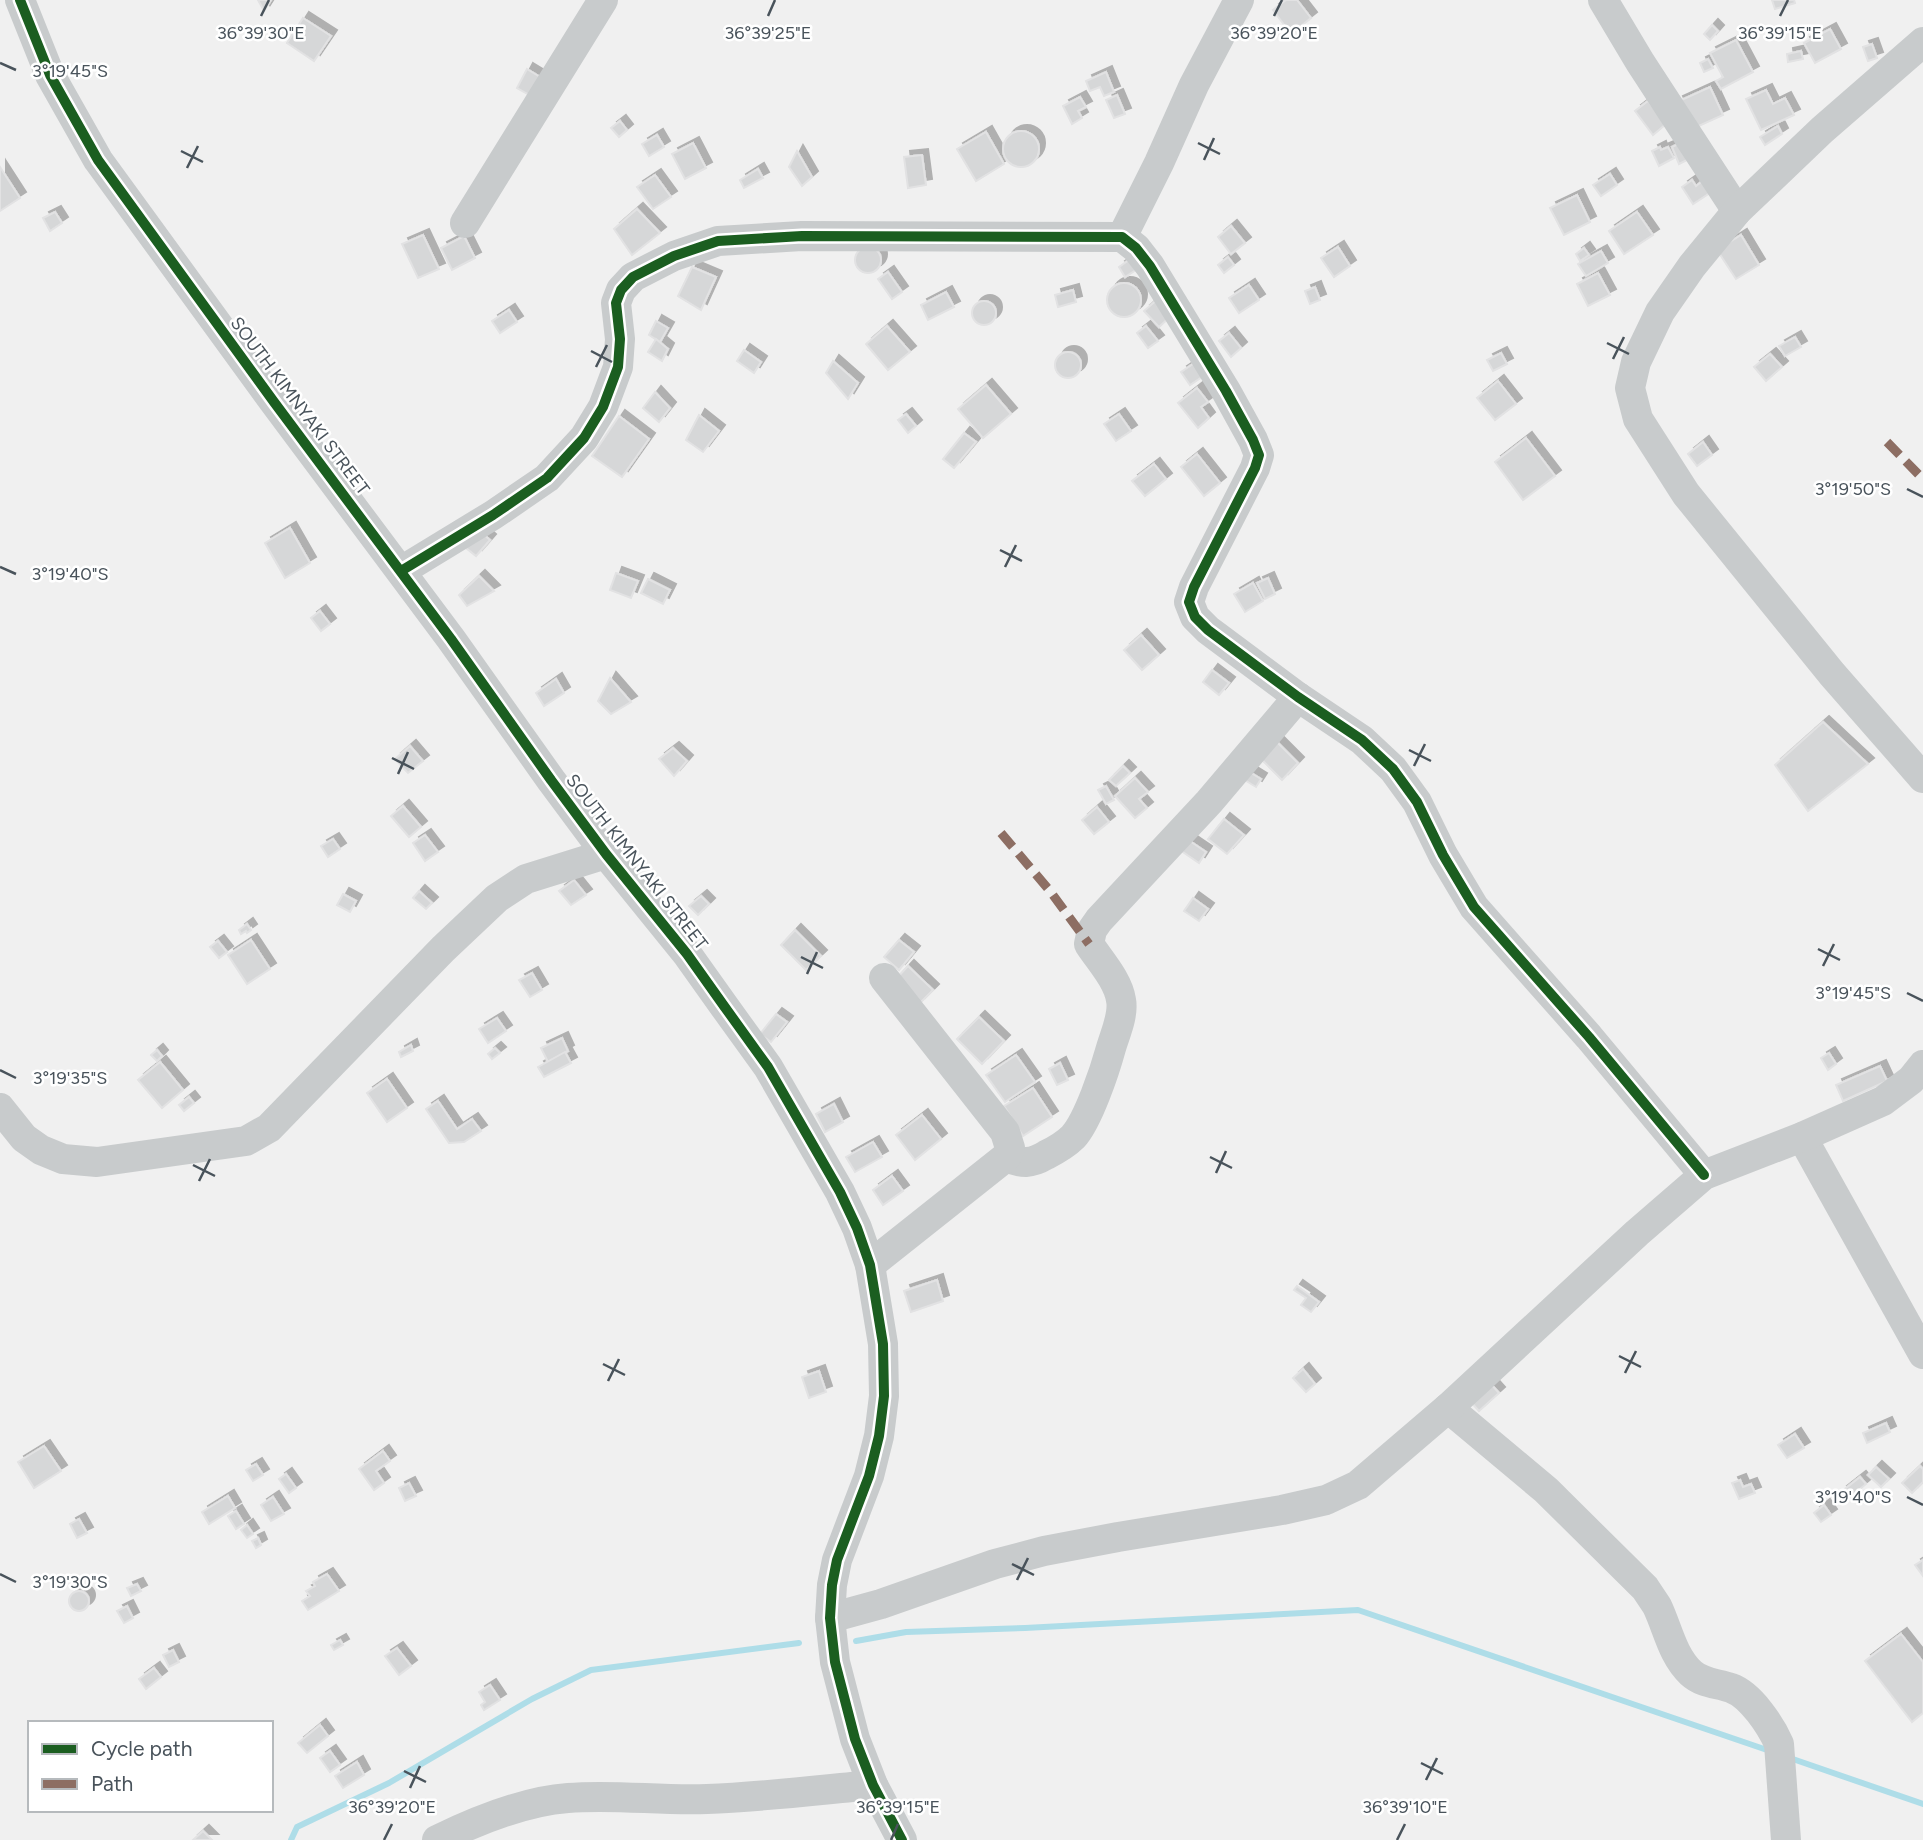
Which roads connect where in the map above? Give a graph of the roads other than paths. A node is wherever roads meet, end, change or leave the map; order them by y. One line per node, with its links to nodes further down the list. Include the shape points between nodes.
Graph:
1 (20, 0): 9 (street, SOUTH KIMNYAKI STREET, via 50,75 98,160)
2 (603, 0): 7 (street)
3 (1239, 0): 8 (street)
4 (1603, 0): 6 (street)
5 (1923, 43): 6 (street)
6 (1737, 211): 11 (street, via 1660,312 1636,362 1630,388 1638,419 1686,494)
7 (464, 223)
8 (1122, 237): 9 (street, via 802,236 718,241 674,256 633,277 621,290 616,303 618,367 603,407 584,438 547,478); 10 (street, via 1150,266 1189,328 1259,455 1189,602 1208,630)
9 (401, 571): 12 (street, SOUTH KIMNYAKI STREET)
10 (1297, 697): 17 (street, via 1092,930 1089,944 1122,1003 1105,1068 1083,1120 1065,1145 1025,1164); 18 (street, via 1362,740 1393,769 1417,802 1474,906)
11 (1923, 778)
12 (606, 854): 15 (street, via 526,879 497,898 269,1128 246,1140 97,1163 63,1159 24,1138); 19 (street, SOUTH KIMNYAKI STREET, via 687,954 768,1067 840,1192)
13 (884, 978): 17 (street, via 1005,1132 1010,1148)
14 (1923, 1065): 16 (street, via 1883,1101)
15 (0, 1108)
16 (1802, 1137): 18 (street); 20 (street)
17 (1006, 1157): 19 (street)
18 (1704, 1175): 21 (street)
19 (870, 1265): 22 (street, SOUTH KIMNYAKI STREET, via 883,1344 884,1396 869,1476 837,1560)
20 (1923, 1354)
21 (1448, 1408): 22 (street, via 1358,1485 1326,1500 1044,1551); 26 (street, via 1546,1490 1645,1588 1676,1653 1692,1674 1732,1688 1751,1702 1779,1744)
22 (830, 1618): 23 (street, SOUTH KIMNYAKI STREET, via 841,1690)
23 (873, 1785): 24 (street, via 704,1799 567,1798 491,1816); 25 (street, SOUTH KIMNYAKI STREET)
24 (437, 1840)
25 (902, 1840)
26 (1786, 1840)

